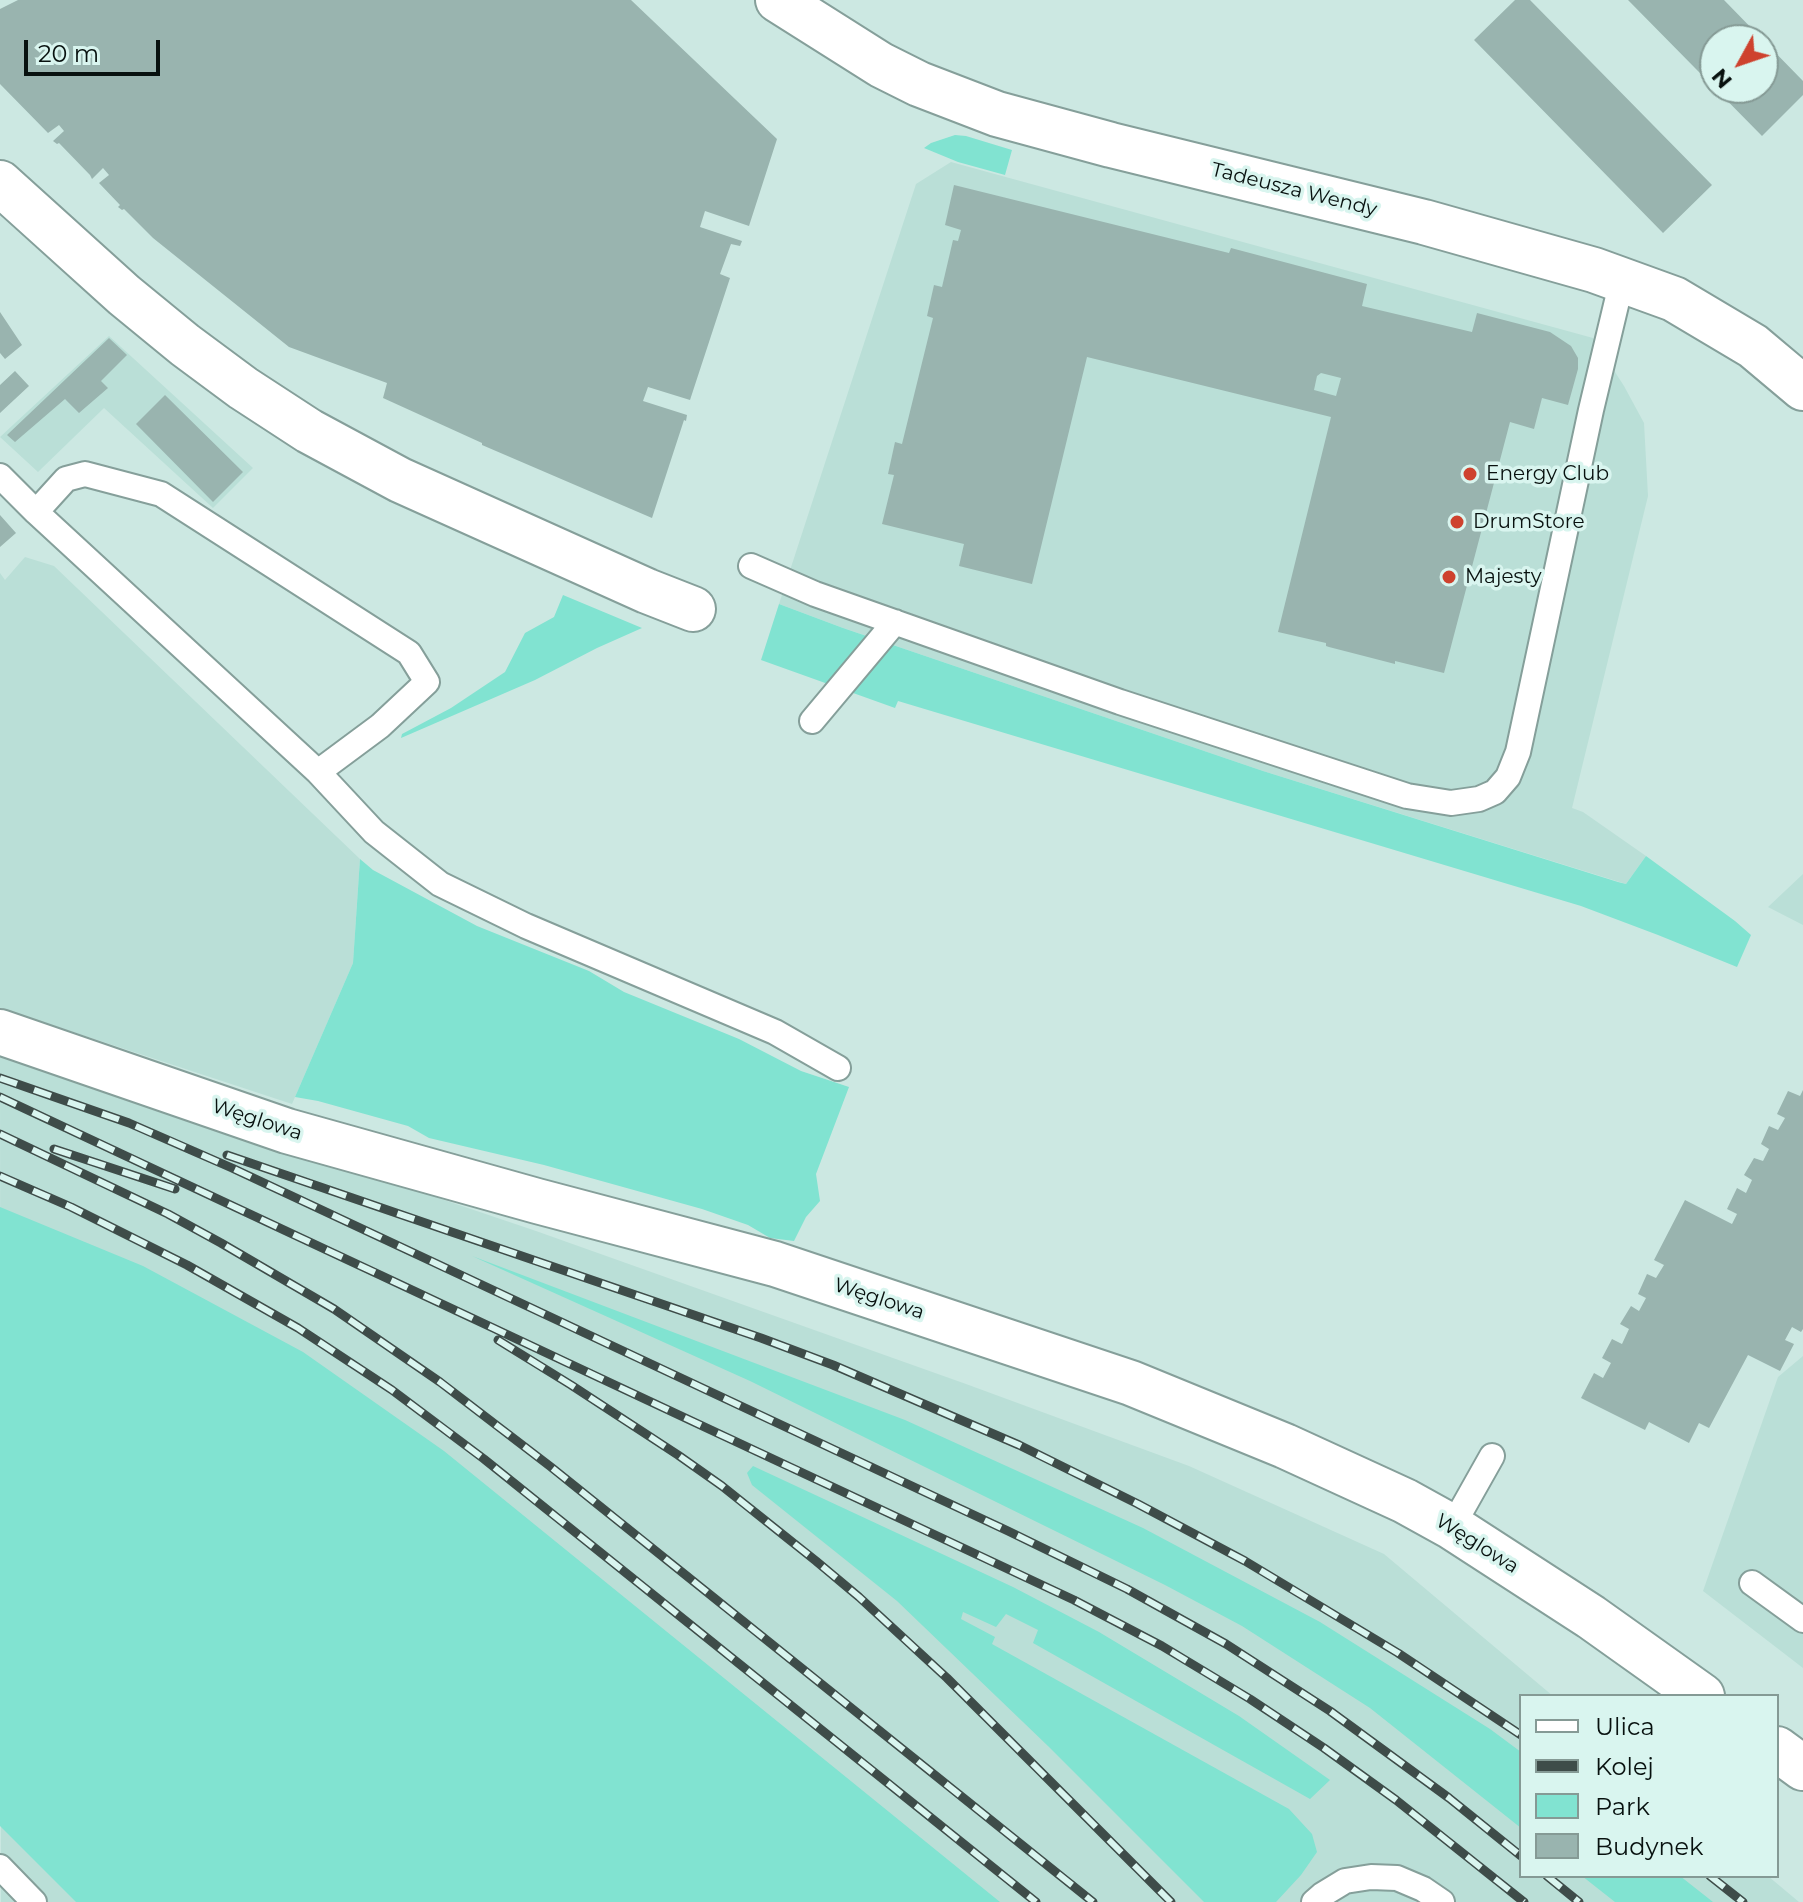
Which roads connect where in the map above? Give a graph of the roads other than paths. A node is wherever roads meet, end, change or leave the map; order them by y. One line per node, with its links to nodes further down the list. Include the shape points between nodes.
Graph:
1 (778, 0): 3 (street, Tadeusza Wendy, via 881,65 997,114 1424,222)
2 (0, 183): 8 (street, via 185,345 309,431 400,480)
3 (1622, 280): 4 (street, Tadeusza Wendy, via 1674,299 1753,346); 9 (lane, via 1518,752 1495,792 1451,803 1407,796)
4 (1803, 388)
5 (0, 476): 6 (lane)
6 (36, 512): 11 (lane); 11 (lane, via 66,479 85,474 161,494 409,653 427,682 380,726)
7 (751, 566): 9 (lane)
8 (693, 609)
9 (895, 622): 10 (lane)
10 (812, 721)
11 (318, 772): 13 (lane, via 374,832 440,884 775,1032)
12 (0, 1032): 15 (street, Węglowa, via 287,1131 775,1264 1131,1383 1285,1446)
13 (838, 1068)
14 (1492, 1456): 15 (lane)
15 (1452, 1527): 18 (street, Węglowa)
16 (1752, 1583): 17 (lane)
17 (1803, 1620)
18 (1699, 1694)
19 (1779, 1750): 20 (street)
20 (1803, 1768)
21 (0, 1867): 22 (lane)
22 (34, 1902)
23 (1314, 1902): 24 (lane, via 1345,1881 1371,1877 1397,1878)
24 (1442, 1902)

